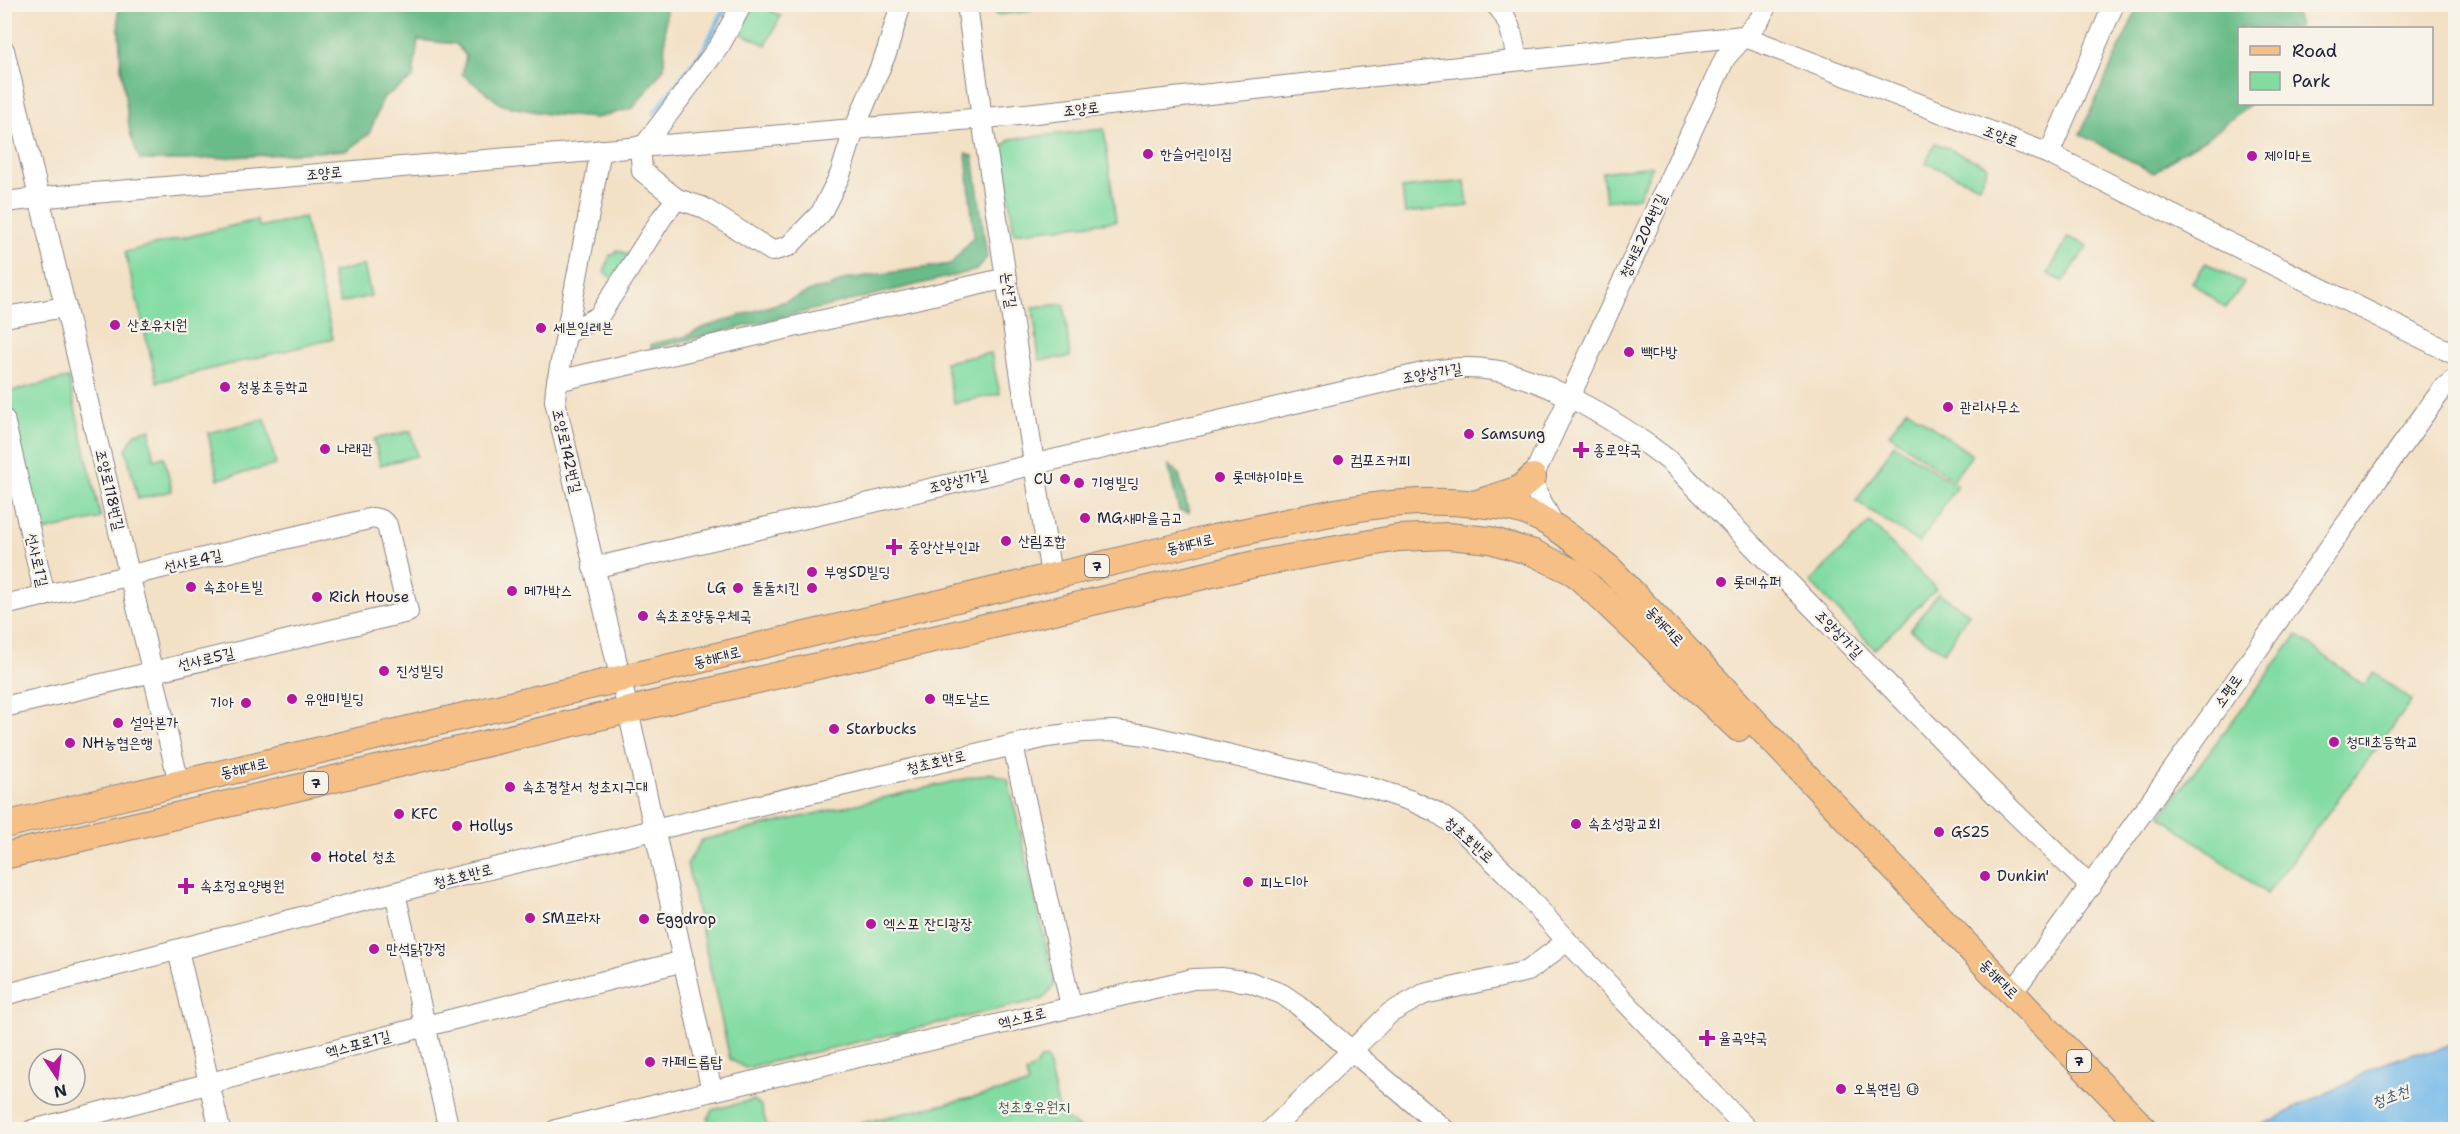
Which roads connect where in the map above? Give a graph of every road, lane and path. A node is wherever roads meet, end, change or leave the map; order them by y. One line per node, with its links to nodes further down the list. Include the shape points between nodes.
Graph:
1 (742, 4): 12 (street, via 720,45)
2 (901, 4): 11 (street, via 887,51)
3 (967, 4): 10 (street, 논산길)
4 (1495, 4): 9 (street, via 1506,16)
5 (1767, 4): 7 (street, 청대로204번길, via 1760,19)
6 (2114, 4): 14 (street)
7 (1743, 36): 9 (street, 조양로); 14 (street, 조양로); 25 (street, 청대로204번길, via 1725,58)
8 (4, 50): 15 (street, 조양로118번길)
9 (1517, 60): 10 (street, 조양로)
10 (982, 119): 11 (street, 조양로); 18 (street, 논산길)
11 (854, 130): 12 (street, 조양로); 16 (street, via 840,175 821,213 789,246 772,251 702,207)
12 (642, 146): 13 (street, 조양로); 16 (street, via 642,171)
13 (601, 150): 15 (street, 조양로); 21 (street, 조양로142번길)
14 (2049, 154): 22 (street, 조양로)
15 (40, 198): 17 (street, 조양로); 19 (street, 조양로118번길)
16 (677, 199): 21 (street, via 600,316)
17 (4, 202)
18 (1007, 278): 24 (street); 27 (street, 논산길)
19 (66, 307): 20 (street); 32 (street, 조양로118번길)
20 (4, 317)
21 (566, 334): 24 (street, 조양로142번길)
22 (2456, 355)
23 (2456, 378): 46 (street, 소평로, via 2442,389 2322,556)
24 (557, 381): 31 (street, 조양로142번길, via 555,401)
25 (1569, 398): 27 (street, 조양상가길, via 1510,373 1450,368); 28 (street, 청대로204번길); 46 (street, 조양상가길, via 1643,440 1684,474 1989,788)
26 (4, 419): 34 (street, 선사로1길)
27 (1034, 463): 31 (street, 조양상가길); 33 (street, 논산길)
28 (1533, 477): 29 (main road, via 1519,489); 30 (street)
29 (1473, 503): 30 (main road, 동해대로 / 7, via 1525,512); 33 (main road, 동해대로 / 7, via 1406,501 1363,507)
30 (1555, 527): 52 (main road, 동해대로 / 7, via 1609,568 1635,594)
31 (593, 568): 38 (street, 조양로142번길)
32 (129, 576): 34 (street, 선사로4길); 36 (street, 선사로4길, via 365,520 381,520 389,533); 37 (street, 조양로118번길)
33 (1051, 576): 38 (main road, 동해대로 / 7)
34 (45, 596): 35 (street, 선사로4길)
35 (4, 605)
36 (408, 612): 37 (street, 선사로5길)
37 (153, 672): 39 (street, 선사로5길); 42 (street, 조양로118번길)
38 (620, 680): 40 (street, 조양로142번길); 42 (main road, 동해대로 / 7)
39 (4, 707)
40 (628, 710): 44 (street, 조양로142번길); 45 (main road, 동해대로 / 7); 52 (main road, 동해대로 / 7, via 1255,564 1398,538 1448,536 1490,540 1534,553 1575,573 1724,713)
41 (1013, 745): 44 (street, 청초호반로); 48 (street, 청초호반로, via 1082,732 1146,735 1412,801 1458,827); 53 (street)
42 (178, 783): 43 (main road, 동해대로 / 7)
43 (4, 825)
44 (654, 829): 47 (street, 청초호반로); 50 (street, 조양로142번길)
45 (4, 856)
46 (2091, 887): 52 (street, 소평로)
47 (396, 893): 49 (street, 청초호반로); 54 (street)
48 (1567, 941): 55 (street, via 1528,971 1439,990 1407,1002); 64 (street, 청초호반로)
49 (178, 950): 51 (street, 청초호반로); 56 (street)
50 (684, 961): 54 (street, 엑스포로1길); 57 (street, 조양로142번길)
51 (4, 995)
52 (2006, 1000): 65 (main road, 동해대로 / 7); 66 (main road, 동해대로 / 7)
53 (1071, 1006): 55 (street, 엑스포로, via 1192,979 1236,980 1290,999); 57 (street, 엑스포로)
54 (426, 1026): 56 (street, 엑스포로1길); 61 (street)
55 (1351, 1050): 58 (street); 63 (street, 엑스포로)
56 (209, 1083): 59 (street, 엑스포로1길); 60 (street)
57 (712, 1090): 62 (street, 엑스포로)
58 (1276, 1128)
59 (33, 1130)
60 (220, 1130)
61 (449, 1130)
62 (556, 1130)
63 (1445, 1130)
64 (1748, 1130)
65 (2121, 1130)
66 (2145, 1130)

